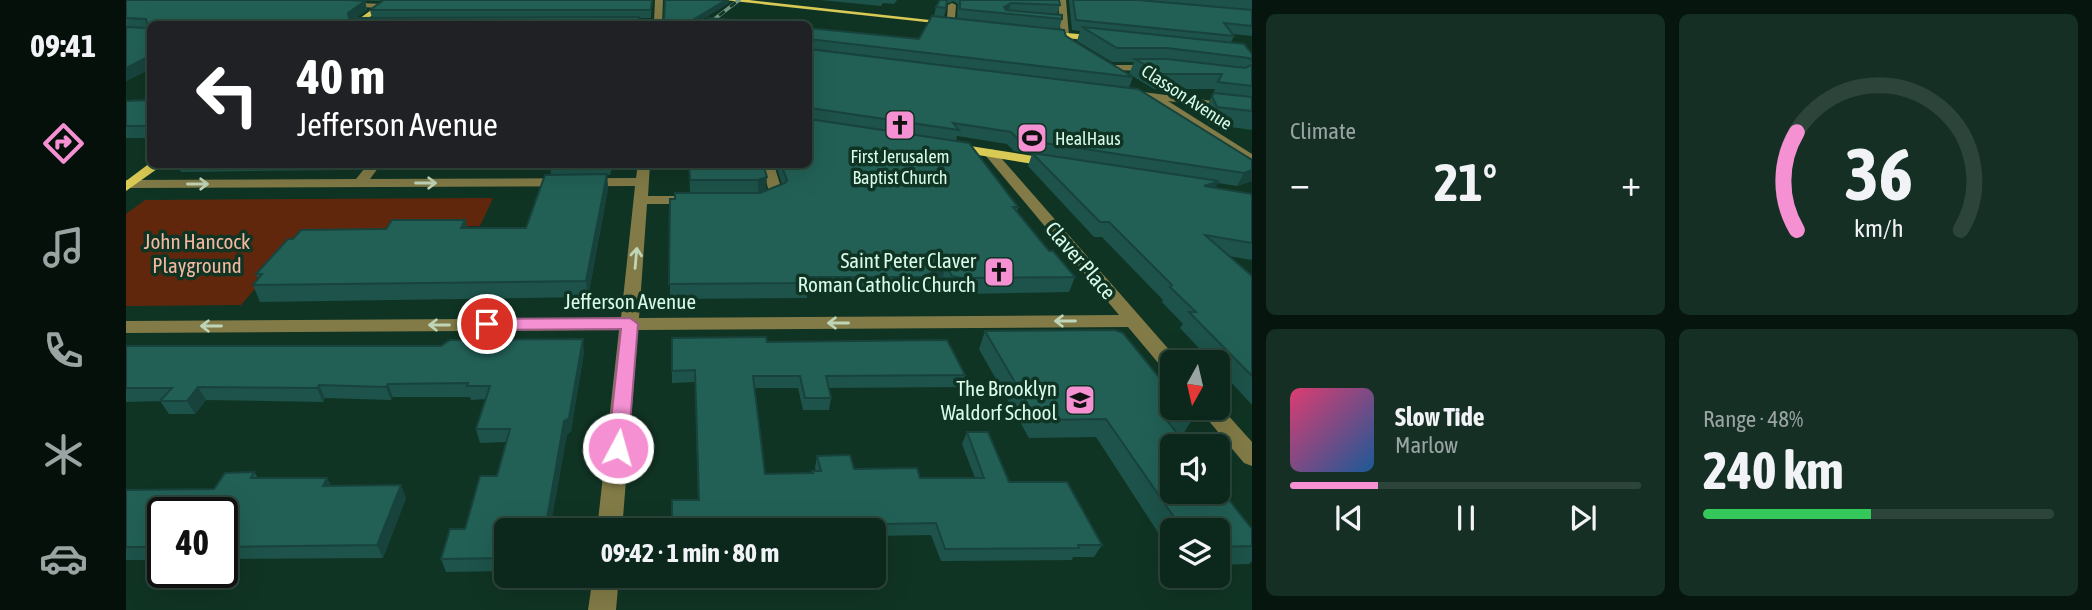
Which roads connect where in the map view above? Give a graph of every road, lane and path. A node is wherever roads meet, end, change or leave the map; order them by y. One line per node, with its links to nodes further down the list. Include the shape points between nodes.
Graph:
1 (659, 0): 11 (street)
2 (728, 0): 9 (main road)
3 (771, 0): 9 (main road)
4 (1062, 0): 12 (street)
5 (386, 3): 6 (street); 7 (street); 10 (main road)
6 (401, 3)
7 (331, 4)
8 (952, 5): 9 (street)
9 (958, 20)
10 (361, 21)
11 (658, 21)
12 (1050, 23): 12 (main road, via 1011,19 979,23); 13 (main road); 14 (street)
13 (1108, 36)
14 (1087, 54)
15 (1098, 61): 16 (street, Classon Avenue)
16 (1109, 68): 17 (street); 19 (street, Classon Avenue)
17 (1164, 68)
18 (1120, 92): 19 (street)
19 (1153, 96): 20 (street); 23 (street, Classon Avenue)
20 (1252, 109)
21 (938, 145): 22 (main road)
22 (990, 153): 24 (main road); 33 (street, Claver Place)
23 (1252, 159)
24 (1069, 166)
25 (152, 168): 30 (main road)
26 (372, 168): 29 (street)
27 (762, 168): 32 (street, via 770,171 776,194)
28 (642, 182): 29 (street, one-way to 28); 31 (street); 34 (street, one-way to 28)
29 (359, 183): 30 (street, one-way to 29)
30 (127, 185)
31 (710, 200)
32 (746, 200)
33 (1134, 321): 34 (street, Jefferson Avenue, one-way to 34); 36 (street, Claver Place)
34 (630, 324): 35 (street, Jefferson Avenue, one-way to 35); 39 (street)
35 (126, 327)
36 (1160, 352)
37 (1220, 420): 38 (street)
38 (1252, 457)
39 (611, 518)
40 (605, 588): 41 (street)
41 (602, 610)

